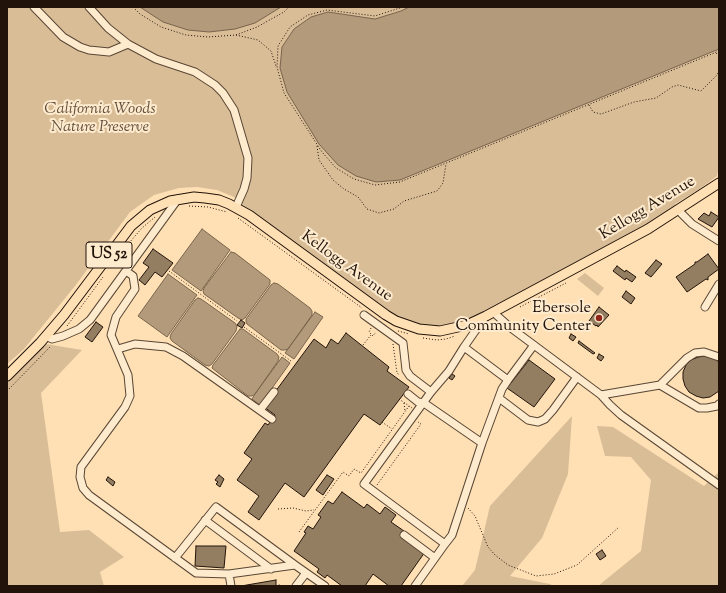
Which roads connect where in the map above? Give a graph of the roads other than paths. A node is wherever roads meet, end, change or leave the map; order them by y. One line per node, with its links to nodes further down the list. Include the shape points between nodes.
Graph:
1 (34, 7): 3 (street, via 63,37 80,47 109,52)
2 (89, 7): 3 (street, via 108,28)
3 (128, 44): 6 (street, via 156,59 205,77 230,101 246,151 248,168 244,189)
4 (719, 183): 7 (main road, Kellogg Avenue / US 52)
5 (178, 199): 6 (main road, Kellogg Avenue / US 52, via 205,198); 9 (street); 14 (main road, Kellogg Avenue / US 52, via 150,210 131,226)
6 (236, 207): 13 (main road, Kellogg Avenue / US 52, via 396,321 419,329 440,331 467,325)
7 (679, 210): 8 (street, via 692,224); 13 (main road, Kellogg Avenue / US 52)
8 (719, 241)
9 (126, 271): 14 (street, via 84,326 58,338); 17 (street, via 133,276 135,289 112,325 111,335)
10 (719, 284): 11 (street)
11 (704, 307)
12 (363, 312): 24 (street, via 403,343 406,370)
13 (490, 314): 15 (street); 16 (street)
14 (46, 336): 19 (main road, Kellogg Avenue / US 52)
15 (534, 345): 20 (street); 21 (street)
16 (464, 347): 21 (street); 24 (street)
17 (118, 349): 30 (street, via 135,344 166,347); 37 (street, via 130,381 129,402 83,464 81,482 89,495)
18 (719, 357): 22 (street, via 704,352 695,353)
19 (7, 376)
20 (577, 377): 26 (street); 27 (street, via 545,419 538,422 528,420)
21 (508, 380): 27 (street)
22 (660, 385): 26 (street); 29 (street, via 699,408)
23 (274, 392): 30 (street)
24 (432, 392): 28 (street)
25 (408, 394): 28 (street, via 418,402)
26 (601, 395): 33 (street, via 621,415)
27 (499, 398): 32 (street)
28 (424, 403): 32 (street); 36 (street, via 364,484)
29 (719, 404)
30 (260, 410): 31 (street)
31 (272, 419)
32 (482, 442): 36 (street, via 452,535)
33 (719, 485)
34 (205, 520): 37 (street); 39 (street, via 216,507); 40 (street)
35 (404, 535): 38 (street)
36 (445, 544): 38 (street)
37 (175, 558): 42 (street, via 196,573)
38 (435, 558): 46 (street)
39 (295, 565): 40 (street); 41 (street)
40 (271, 569): 42 (street)
41 (306, 573): 44 (street); 45 (street)
42 (228, 574): 43 (street)
43 (231, 586)
44 (296, 586)
45 (325, 586)
46 (415, 586)

